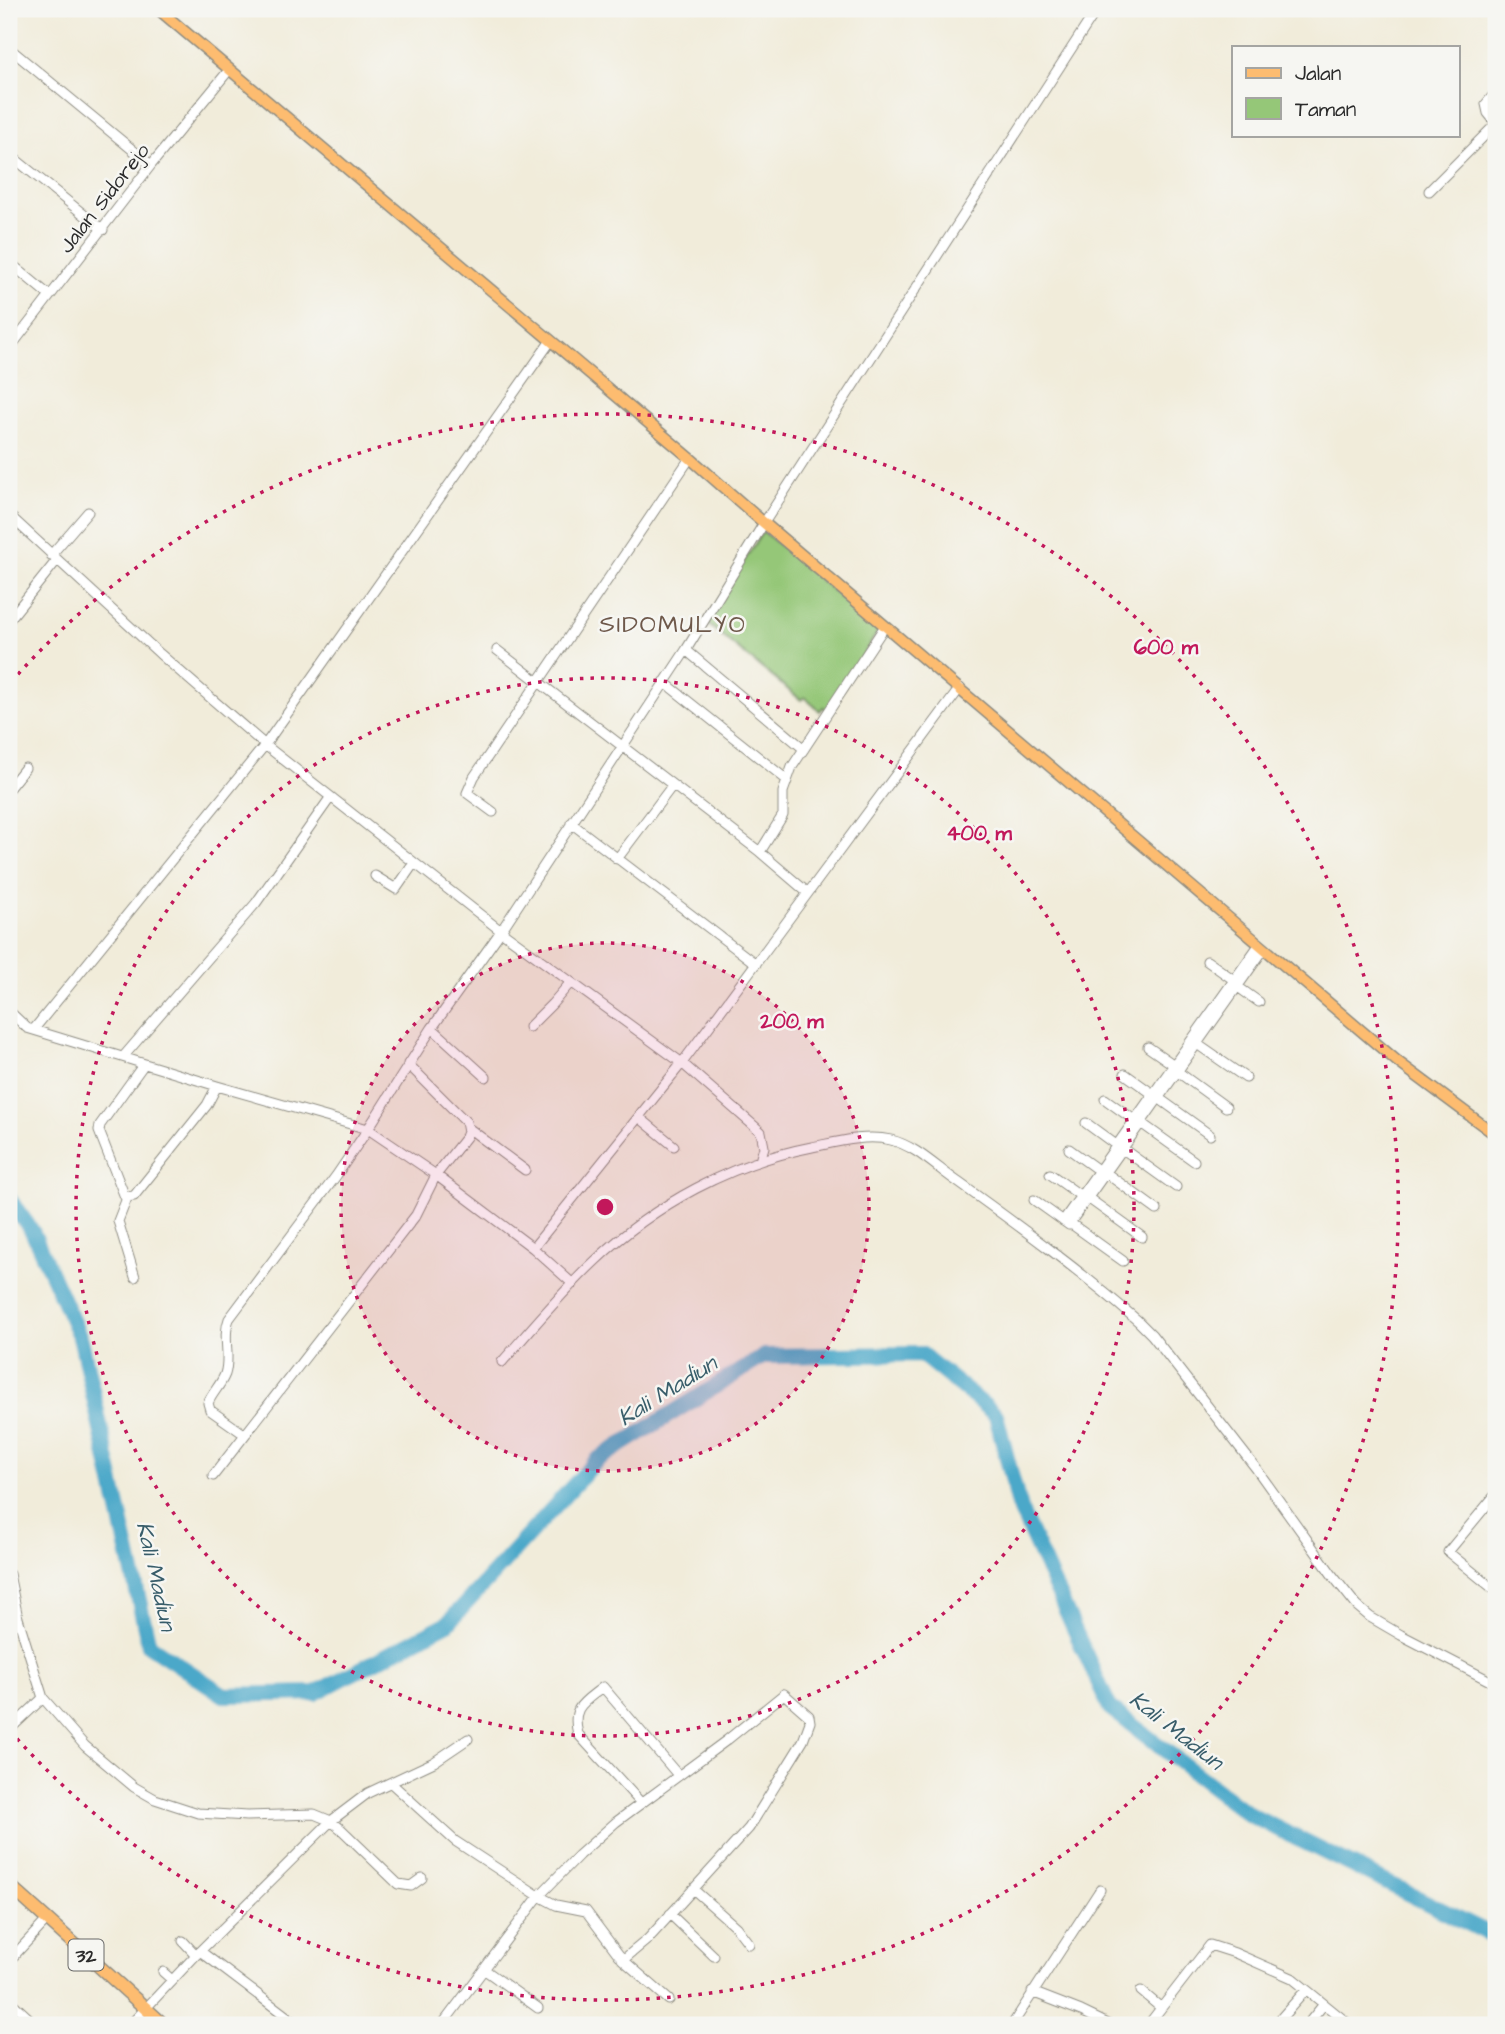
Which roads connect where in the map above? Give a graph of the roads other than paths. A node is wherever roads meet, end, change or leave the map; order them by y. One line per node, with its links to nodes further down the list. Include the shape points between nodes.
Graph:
1 (158, 9): 4 (main road)
2 (1097, 9): 18 (street)
3 (9, 48): 8 (street)
4 (229, 70): 8 (street, Jalan Sidorejo); 13 (main road)
5 (1496, 92): 6 (street, via 1486,104)
6 (1496, 123): 9 (street)
7 (9, 154): 10 (street)
8 (151, 165): 10 (street, Jalan Sidorejo)
9 (1429, 191)
10 (103, 230): 12 (street, Jalan Sidorejo)
11 (9, 262): 12 (street)
12 (50, 296): 14 (street, Jalan Sidorejo)
13 (550, 342): 15 (main road); 27 (street)
14 (9, 349)
15 (690, 458): 18 (main road); 24 (street)
16 (88, 512): 19 (street)
17 (9, 515): 19 (street)
18 (764, 523): 21 (main road); 23 (street)
19 (54, 558): 20 (street); 27 (street)
20 (9, 620)
21 (885, 626): 26 (main road); 29 (street)
22 (497, 650): 24 (street)
23 (686, 650): 25 (street); 29 (street)
24 (538, 681): 28 (street); 35 (street, via 467,792)
25 (664, 682): 28 (street); 31 (street)
26 (960, 688): 41 (street); 43 (main road)
27 (265, 745): 34 (street); 52 (street)
28 (621, 747): 32 (street); 36 (street)
29 (804, 749): 31 (street)
30 (25, 768): 33 (street)
31 (787, 780): 37 (street, via 783,815)
32 (672, 786): 37 (street); 38 (street)
33 (9, 788)
34 (330, 798): 39 (street); 55 (street, via 256,903)
35 (493, 812)
36 (571, 823): 38 (street); 42 (street)
37 (760, 852): 41 (street)
38 (617, 859): 45 (street)
39 (414, 863): 40 (street, via 396,889); 42 (street)
40 (375, 876)
41 (808, 893): 45 (street)
42 (501, 931): 46 (street); 51 (street)
43 (1262, 947): 47 (street); 73 (main road, via 1398,1062)
44 (1207, 961): 47 (street)
45 (756, 964): 56 (street)
46 (571, 982): 50 (street); 56 (street)
47 (1236, 983): 48 (street); 53 (street); 59 (street)
48 (1259, 1002)
49 (9, 1011): 52 (street)
50 (529, 1027)
51 (432, 1028): 58 (street); 61 (street)
52 (34, 1030): 55 (street)
53 (1197, 1044): 59 (street); 62 (street)
54 (1148, 1047): 59 (street)
55 (123, 1057): 57 (street)
56 (682, 1063): 67 (street); 77 (street, via 761,1132 764,1147)
57 (144, 1064): 63 (street); 85 (street, via 99,1131)
58 (408, 1064): 70 (street); 71 (street)
59 (1176, 1068): 64 (street); 66 (street)
60 (1125, 1074): 64 (street)
61 (486, 1077)
62 (1246, 1079)
63 (217, 1086): 71 (street); 85 (street, via 184,1135 134,1196)
64 (1159, 1092): 68 (street); 72 (street)
65 (1105, 1099): 68 (street)
66 (1226, 1107)
67 (640, 1118): 74 (street); 90 (street)
68 (1138, 1121): 75 (street); 78 (street)
69 (1086, 1123): 75 (street)
70 (467, 1127): 79 (street); 82 (street, via 466,1137)
71 (368, 1129): 82 (street); 95 (street, via 229,1319 225,1375 208,1403 210,1410)
72 (1210, 1135)
73 (1496, 1135)
74 (674, 1146)
75 (1120, 1147): 80 (street); 83 (street)
76 (1069, 1149): 80 (street)
77 (760, 1161): 93 (street, via 662,1208 619,1239); 100 (street, via 847,1140 892,1140 913,1150 1015,1223 1152,1335 1357,1606 1401,1635)
78 (1194, 1161)
79 (525, 1170)
80 (1102, 1172): 84 (street); 87 (street)
81 (1050, 1174): 84 (street)
82 (436, 1175): 90 (street); 95 (street, via 416,1215)
83 (1176, 1186)
84 (1084, 1197): 88 (street); 89 (street)
85 (127, 1198): 92 (street, via 118,1221)
86 (1034, 1200): 88 (street)
87 (1157, 1210)
88 (1066, 1222): 91 (street)
89 (1142, 1237)
90 (533, 1248): 93 (street)
91 (1123, 1261)
92 (135, 1277)
93 (573, 1284): 94 (street)
94 (502, 1362)
95 (244, 1434): 96 (street)
96 (214, 1476)
97 (1496, 1494): 99 (street, via 1448,1552)
98 (9, 1573): 101 (street)
99 (1496, 1591)
100 (1496, 1684)
101 (43, 1698): 102 (street); 107 (street, via 85,1746 155,1799 198,1813 301,1813)
102 (11, 1724)
103 (468, 1739): 105 (street)
104 (678, 1775): 106 (street); 106 (street, via 603,1686 578,1707 578,1734); 110 (street, via 784,1694 809,1716 803,1741 758,1815)
105 (391, 1783): 107 (street, via 368,1793); 112 (street, via 455,1841)
106 (641, 1803): 112 (street, via 588,1846)
107 (331, 1821): 108 (street, via 398,1884 411,1886); 117 (street)
108 (422, 1878)
109 (9, 1885): 114 (highway, 32)
110 (693, 1889): 113 (street); 116 (street)
111 (1100, 1890): 126 (street)
112 (539, 1896): 119 (street, via 586,1911); 121 (street)
113 (670, 1914): 118 (street); 119 (street)
114 (47, 1920): 120 (street); 130 (highway, 32)
115 (183, 1941): 117 (street)
116 (749, 1944)
117 (198, 1953): 123 (street); 136 (street)
118 (714, 1956)
119 (622, 1959): 128 (street)
120 (9, 1961)
121 (485, 1970): 132 (street); 137 (street)
122 (163, 1972): 123 (street)
123 (172, 1980): 130 (street)
124 (1306, 1990): 129 (street); 131 (street, via 1292,1979 1210,1945); 141 (street)
125 (1141, 1991): 131 (street)
126 (1032, 1992): 138 (street); 139 (street)
127 (9, 2000): 133 (street)
128 (669, 2000)
129 (1324, 2004): 142 (street); 143 (street)
130 (145, 2007): 134 (street); 135 (highway, 32)
131 (1160, 2007): 140 (street)
132 (538, 2008)
133 (36, 2025)
134 (130, 2025)
135 (164, 2025)
136 (298, 2025)
137 (442, 2025)
138 (1012, 2025)
139 (1110, 2025)
140 (1148, 2025)
141 (1275, 2025)
142 (1307, 2025)
143 (1350, 2025)

